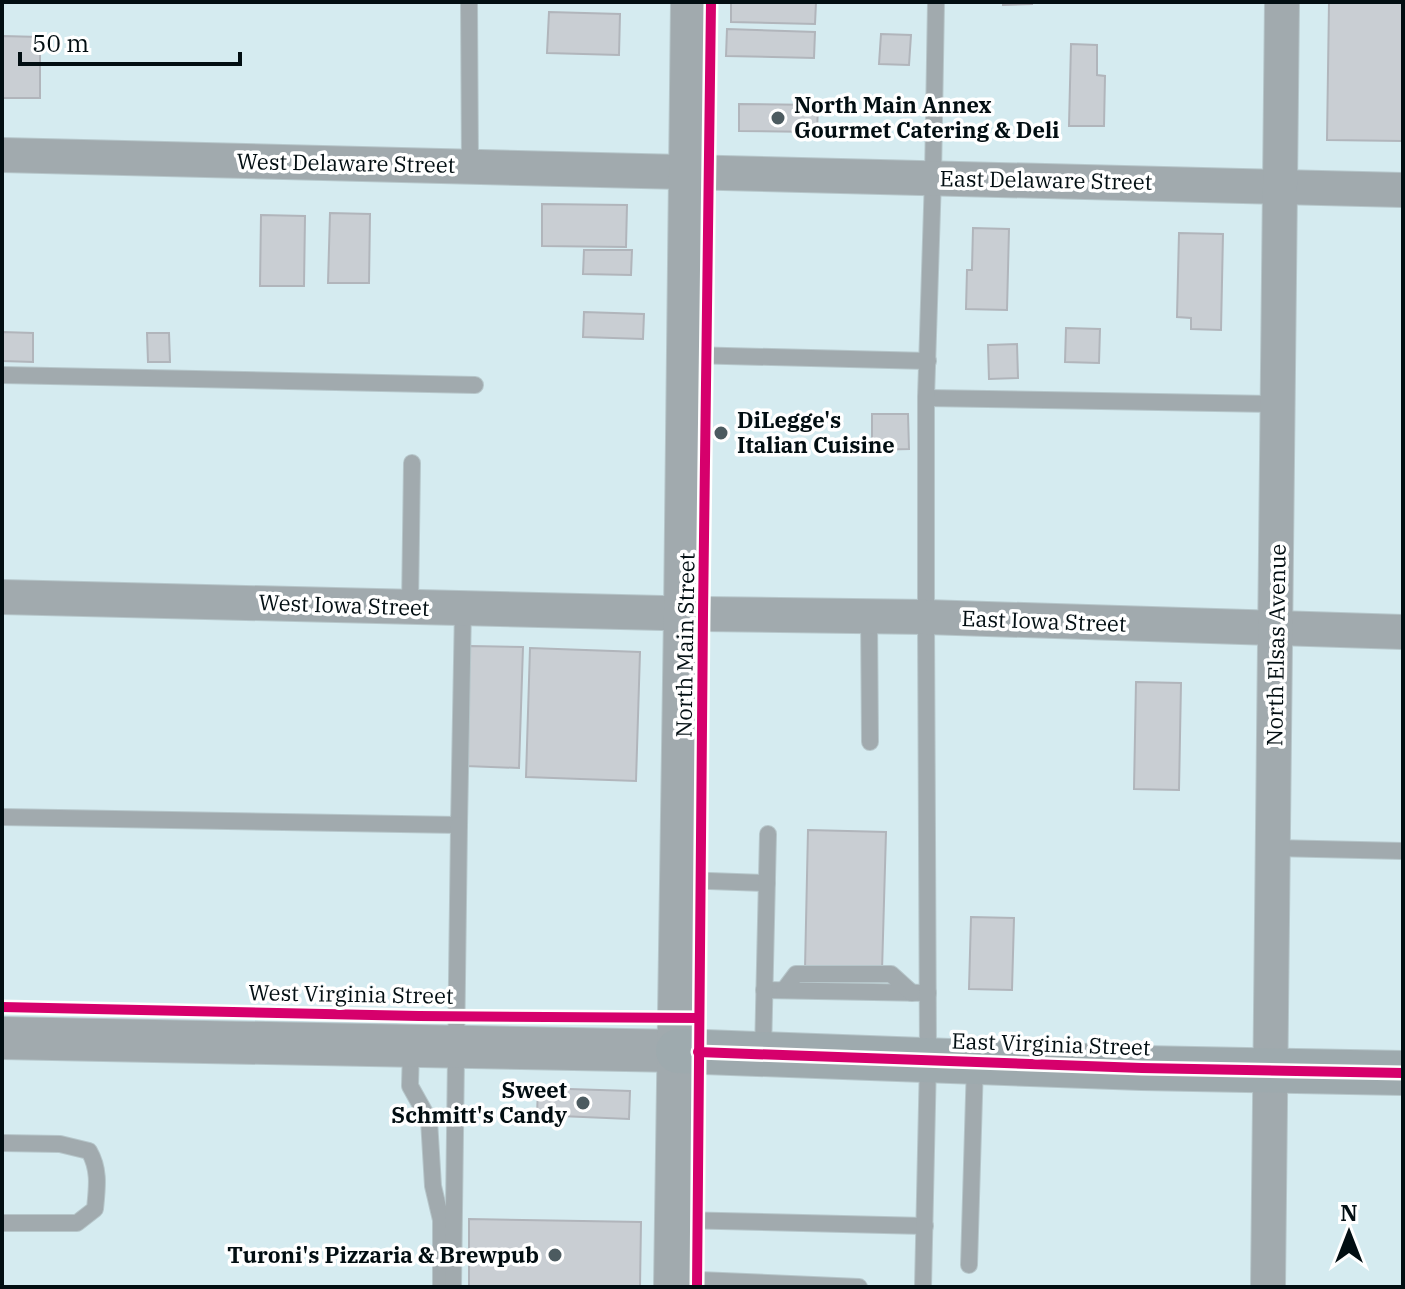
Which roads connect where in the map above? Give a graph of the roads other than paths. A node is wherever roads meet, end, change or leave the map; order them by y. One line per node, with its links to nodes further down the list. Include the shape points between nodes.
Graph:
1 (469, 2): 6 (lane)
2 (692, 2): 7 (street, North Main Street)
3 (936, 2): 8 (lane)
4 (1282, 2): 9 (street, North Elsas Avenue)
5 (2, 155): 6 (street, West Delaware Street)
6 (470, 167): 7 (street, West Delaware Street)
7 (690, 171): 8 (street, East Delaware Street); 11 (street, North Main Street)
8 (933, 177): 9 (street, East Delaware Street); 12 (lane)
9 (1280, 186): 10 (street, East Delaware Street); 16 (street, North Elsas Avenue)
10 (1403, 190)
11 (688, 355): 12 (lane); 21 (street, North Main Street)
12 (928, 361): 15 (lane)
13 (2, 375): 14 (lane)
14 (475, 385)
15 (926, 398): 16 (lane); 23 (lane)
16 (1278, 404): 24 (street, North Elsas Avenue)
17 (412, 463): 19 (lane)
18 (2, 597): 19 (street, West Iowa Street)
19 (410, 607): 20 (street, West Iowa Street)
20 (463, 608): 21 (street, West Iowa Street); 28 (lane)
21 (685, 614): 22 (street, East Iowa Street); 32 (street, North Main Street)
22 (869, 616): 23 (street, East Iowa Street); 26 (lane)
23 (926, 617): 24 (street, East Iowa Street); 35 (lane)
24 (1277, 629): 25 (street, East Iowa Street); 30 (street, North Elsas Avenue)
25 (1403, 632)
26 (870, 742)
27 (2, 817): 28 (lane)
28 (459, 825): 38 (lane)
29 (768, 834): 33 (lane)
30 (1274, 848): 31 (lane); 43 (street, North Elsas Avenue)
31 (1403, 851)
32 (681, 880): 33 (lane); 39 (street, North Main Street)
33 (767, 883): 34 (lane)
34 (764, 990): 35 (lane); 40 (lane)
35 (920, 993): 41 (lane)
36 (2, 1038): 37 (street)
37 (411, 1046): 38 (street); 51 (lane, via 410,1086 429,1120 441,1220)
38 (455, 1047): 39 (street); 52 (lane)
39 (678, 1051): 40 (main road, East Virginia Street); 46 (street, North Main Street)
40 (763, 1054): 41 (main road, East Virginia Street)
41 (928, 1060): 42 (main road, East Virginia Street); 48 (lane)
42 (975, 1061): 43 (main road, East Virginia Street); 49 (lane)
43 (1272, 1071): 44 (main road, East Virginia Street); 55 (street, North Elsas Avenue)
44 (1403, 1073)
45 (2, 1143): 47 (lane, via 60,1144 89,1151 97,1188 95,1209 77,1223)
46 (676, 1220): 48 (lane); 50 (street, North Main Street)
47 (2, 1223)
48 (925, 1226): 54 (lane)
49 (969, 1265)
50 (675, 1283): 53 (lane)
51 (441, 1287)
52 (453, 1287)
53 (859, 1287)
54 (923, 1287)
55 (1268, 1287)

